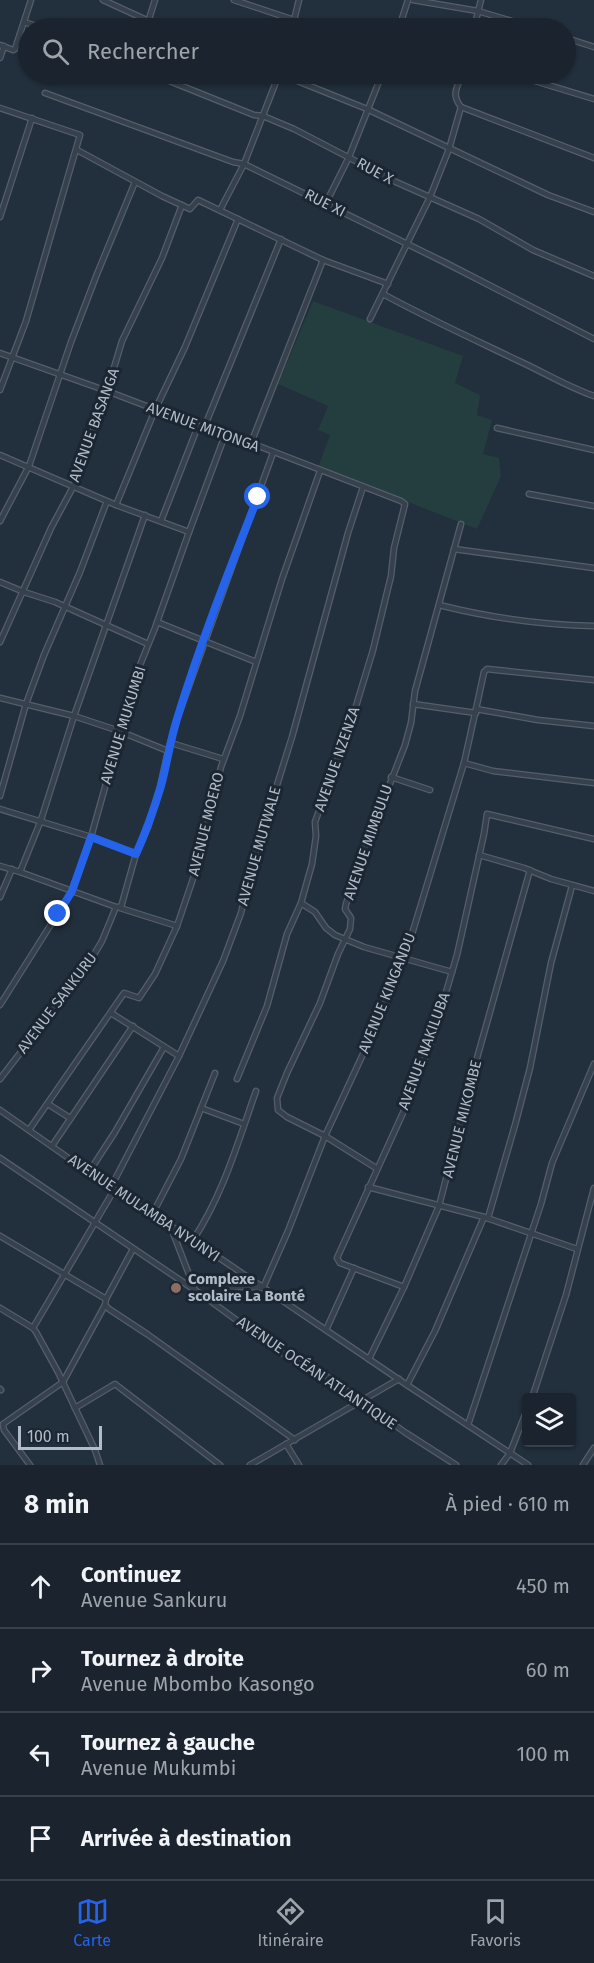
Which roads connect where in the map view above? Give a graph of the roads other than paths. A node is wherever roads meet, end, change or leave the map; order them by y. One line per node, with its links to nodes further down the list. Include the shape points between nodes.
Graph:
1 (31, 0): 10 (street)
2 (103, 0): 11 (street)
3 (155, 0): 12 (street)
4 (234, 0): 13 (street)
5 (299, 0): 14 (street)
6 (408, 0): 15 (street)
7 (413, 0): 9 (street)
8 (481, 0): 9 (street)
9 (478, 11): 16 (street); 17 (street)
10 (25, 18)
11 (143, 18)
12 (149, 18)
13 (288, 18)
14 (294, 18)
15 (402, 18)
16 (476, 18)
17 (501, 18)
18 (576, 41): 21 (street)
19 (18, 42): 20 (street, via 14,50)
20 (2, 46): 22 (street)
21 (594, 47)
22 (0, 58)
23 (176, 84): 34 (street, RUE X)
24 (275, 84): 34 (street)
25 (303, 84): 33 (street)
26 (378, 84): 33 (street)
27 (458, 84): 31 (street, via 454,94)
28 (545, 84): 30 (street)
29 (45, 93): 40 (street, RUE XI)
30 (594, 99)
31 (460, 106): 36 (street); 39 (street)
32 (0, 108): 35 (street)
33 (367, 110): 36 (street); 38 (street)
34 (262, 116): 38 (street, RUE X); 40 (street)
35 (32, 118): 37 (street, via 79,133); 47 (street)
36 (449, 149): 42 (street); 46 (street)
37 (76, 150): 41 (street); 58 (street)
38 (349, 158): 42 (street, RUE X); 43 (street)
39 (594, 158)
40 (244, 164): 43 (street, RUE XI); 45 (street)
41 (135, 182): 44 (street); 59 (street)
42 (430, 197): 50 (street); 52 (street, RUE X, via 533,250)
43 (326, 203): 50 (street, RUE XI)
44 (182, 205): 45 (street, via 191,209 198,200); 61 (street, AVENUE BASANGA, via 123,341)
45 (220, 210): 48 (street)
46 (594, 212)
47 (0, 217)
48 (238, 219): 49 (street); 63 (street)
49 (281, 239): 51 (street); 64 (street)
50 (407, 244): 53 (street); 56 (street, RUE XI)
51 (323, 260): 53 (street); 67 (street)
52 (594, 276)
53 (388, 284): 54 (street)
54 (383, 294): 55 (street); 62 (street)
55 (370, 319)
56 (594, 339)
57 (0, 353): 58 (street, AVENUE MITONGA)
58 (12, 358): 59 (street, AVENUE MITONGA); 60 (street)
59 (60, 375): 61 (street, AVENUE MITONGA); 71 (street)
60 (0, 390)
61 (107, 391): 63 (street, AVENUE MITONGA); 73 (street, AVENUE BASANGA)
62 (594, 396)
63 (155, 410): 64 (street, AVENUE MITONGA); 77 (street)
64 (201, 427): 66 (street, AVENUE MITONGA); 82 (street)
65 (497, 428): 68 (street)
66 (225, 435): 67 (street, AVENUE MITONGA); 84 (street, AVENUE MUKUMBI)
67 (251, 443): 69 (street, AVENUE MITONGA)
68 (594, 450)
69 (273, 453): 72 (street, AVENUE MITONGA); 94 (street, AVENUE SANKURU)
70 (0, 455): 71 (street)
71 (29, 466): 73 (street); 81 (street)
72 (320, 471): 74 (street, AVENUE MITONGA); 97 (street, AVENUE MOERO)
73 (73, 487): 76 (street); 88 (street, AVENUE BASANGA)
74 (363, 487): 78 (street, AVENUE MITONGA); 138 (street, AVENUE MUTWALE, via 241,913)
75 (529, 494): 79 (street)
76 (107, 501): 77 (street); 90 (street)
77 (116, 504): 80 (street)
78 (405, 504): 128 (street, AVENUE NZENZA, via 373,650 315,822 312,864)
79 (594, 506)
80 (145, 515): 82 (street); 92 (street)
81 (0, 521)
82 (161, 521): 84 (street)
83 (461, 524): 85 (street, AVENUE MIMBULU)
84 (189, 532): 91 (street, AVENUE MUKUMBI)
85 (454, 549): 86 (street); 89 (street, AVENUE MIMBULU)
86 (594, 568)
87 (0, 582): 88 (street)
88 (24, 592): 90 (street); 95 (street, AVENUE BASANGA)
89 (439, 605): 93 (street, via 513,621); 101 (street, AVENUE MIMBULU)
90 (65, 606): 92 (street); 100 (street)
91 (157, 622): 94 (street); 96 (street, AVENUE MUKUMBI)
92 (106, 624): 96 (street); 103 (street)
93 (594, 626)
94 (204, 641): 97 (street); 106 (street, AVENUE SANKURU)
95 (0, 642)
96 (148, 644): 105 (street, AVENUE MUKUMBI)
97 (256, 662): 108 (street, AVENUE MOERO)
98 (594, 680): 102 (street, AVENUE KINGANDU, via 489,669 484,672)
99 (0, 698): 100 (street)
100 (26, 704): 103 (street); 113 (street)
101 (413, 704): 102 (street); 110 (street, AVENUE MIMBULU, via 405,745)
102 (476, 711): 104 (street); 109 (street, AVENUE KINGANDU)
103 (74, 716): 105 (street); 115 (street)
104 (594, 726)
105 (119, 731): 107 (street); 116 (street, AVENUE MUKUMBI)
106 (171, 742): 107 (street, AVENUE SANKURU); 108 (street)
107 (168, 752): 118 (street, AVENUE SANKURU, via 148,827)
108 (223, 759): 130 (street, AVENUE MOERO, via 198,864)
109 (464, 763): 111 (street, via 493,771); 132 (street, AVENUE KINGANDU)
110 (391, 777): 112 (street); 131 (street, AVENUE MIMBULU, via 346,904 351,923)
111 (594, 783)
112 (430, 790)
113 (0, 796)
114 (0, 809): 115 (street)
115 (41, 820): 116 (street); 123 (street)
116 (91, 837): 118 (street); 125 (street, AVENUE MUKUMBI)
117 (594, 839): 119 (street, AVENUE NAKILUBA, via 488,813)
118 (136, 854): 129 (street, AVENUE SANKURU)
119 (479, 855): 122 (street); 133 (street, AVENUE NAKILUBA)
120 (0, 866): 121 (street)
121 (12, 869): 123 (street); 127 (street)
122 (530, 870): 124 (street); 158 (street, AVENUE MIKOMBE)
123 (20, 872): 125 (street)
124 (572, 886): 126 (street); 160 (street, via 551,963 530,1068)
125 (72, 891): 129 (street); 134 (street, AVENUE MUKUMBI)
126 (594, 891)
127 (0, 897)
128 (301, 903): 131 (street, via 315,912 328,931); 142 (street, AVENUE NZENZA, via 287,934 267,1006)
129 (118, 908): 130 (street); 141 (street, AVENUE SANKURU, via 86,968)
130 (177, 926): 135 (street, AVENUE MOERO, via 139,999 125,993)
131 (345, 939): 132 (street); 150 (street, AVENUE MIMBULU, via 277,1098 281,1113)
132 (402, 958): 133 (street); 150 (street, AVENUE KINGANDU, via 376,1026)
133 (452, 972): 153 (street, AVENUE NAKILUBA, via 412,1093)
134 (0, 1005)
135 (111, 1013): 136 (street); 144 (street, AVENUE MOERO)
136 (133, 1026): 137 (street); 147 (street)
137 (164, 1047): 138 (street); 154 (street)
138 (179, 1056): 157 (street, AVENUE MUTWALE)
139 (594, 1064): 163 (street, via 552,1163)
140 (215, 1073): 145 (street)
141 (0, 1079)
142 (237, 1079)
143 (256, 1091): 148 (street)
144 (48, 1104): 147 (street); 149 (street, AVENUE MOERO)
145 (201, 1108): 148 (street); 159 (street, via 181,1160)
146 (0, 1110): 149 (street, AVENUE MULAMBA NYUNYI)
147 (70, 1118): 151 (street)
148 (244, 1124): 165 (street, via 226,1177)
149 (29, 1130): 151 (street, AVENUE MULAMBA NYUNYI)
150 (325, 1136): 153 (street, AVENUE MIMBULU); 171 (street, AVENUE KINGANDU)
151 (52, 1146): 154 (street, AVENUE MULAMBA NYUNYI)
152 (0, 1158): 161 (street, AVENUE OCÉAN ATLANTIQUE)
153 (376, 1168): 155 (street, AVENUE NAKILUBA)
154 (89, 1172): 157 (street, AVENUE MULAMBA NYUNYI)
155 (368, 1187): 158 (street); 168 (street, AVENUE NAKILUBA, via 337,1258)
156 (594, 1188): 167 (street)
157 (113, 1189): 159 (street, AVENUE MULAMBA NYUNYI); 161 (street, AVENUE MUTWALE)
158 (439, 1206): 160 (street); 170 (street, AVENUE MIKOMBE)
159 (152, 1215): 162 (street, AVENUE MULAMBA NYUNYI)
160 (486, 1217): 163 (street); 182 (street)
161 (94, 1223): 166 (street, AVENUE OCÉAN ATLANTIQUE); 169 (street, AVENUE MUTWALE)
162 (170, 1226): 165 (street, AVENUE MULAMBA NYUNYI); 172 (street)
163 (532, 1232): 167 (street); 187 (street)
164 (0, 1236): 169 (street)
165 (193, 1240): 171 (street, AVENUE MULAMBA NYUNYI)
166 (134, 1249): 172 (street, AVENUE OCÉAN ATLANTIQUE); 174 (street)
167 (577, 1249): 183 (street)
168 (354, 1268): 170 (street); 178 (street)
169 (65, 1274): 174 (street); 177 (street, AVENUE MUTWALE)
170 (404, 1287): 179 (street, AVENUE MIKOMBE)
171 (263, 1288): 173 (street, via 230,1287); 178 (street, AVENUE MULAMBA NYUNYI)
172 (195, 1290): 173 (street, AVENUE OCÉAN ATLANTIQUE)
173 (205, 1297): 184 (street, AVENUE OCÉAN ATLANTIQUE, via 280,1352 326,1376)
174 (106, 1299): 175 (street)
175 (105, 1305): 181 (street); 188 (street)
176 (0, 1308): 177 (street)
177 (33, 1328): 181 (street)
178 (326, 1330): 179 (street, AVENUE MULAMBA NYUNYI)
179 (369, 1359): 180 (street, AVENUE MULAMBA NYUNYI)
180 (399, 1379): 182 (street, AVENUE MULAMBA NYUNYI); 184 (street)
181 (63, 1382): 185 (street); 192 (street, via 3,1424)
182 (406, 1385): 187 (street, AVENUE MULAMBA NYUNYI)
183 (534, 1393)
184 (361, 1401): 188 (street); 197 (street, AVENUE OCÉAN ATLANTIQUE)
185 (75, 1408): 193 (street); 194 (street, via 115,1383)
186 (522, 1422): 191 (street)
187 (468, 1425): 191 (street, AVENUE MULAMBA NYUNYI)
188 (295, 1440): 189 (street)
189 (286, 1444): 195 (street); 196 (street)
190 (594, 1449): 200 (street)
191 (510, 1453): 198 (street); 199 (street, AVENUE MULAMBA NYUNYI)
192 (30, 1465)
193 (100, 1465)
194 (220, 1465)
195 (250, 1465)
196 (299, 1465)
197 (456, 1465)
198 (501, 1465)
199 (528, 1465)
200 (584, 1465)

